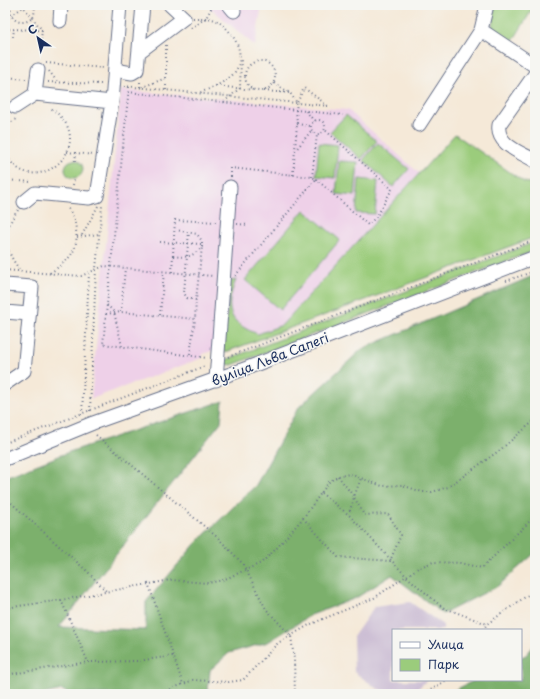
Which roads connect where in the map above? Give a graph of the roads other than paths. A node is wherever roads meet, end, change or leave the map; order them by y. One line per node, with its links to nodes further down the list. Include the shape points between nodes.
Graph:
1 (60, 5): 6 (street)
2 (120, 5): 10 (street)
3 (143, 5): 8 (street)
4 (170, 5): 8 (street, via 184,18)
5 (487, 5): 7 (street)
6 (60, 21)
7 (481, 30): 9 (street); 16 (street)
8 (140, 52): 10 (street, via 137,70 132,73)
9 (535, 66)
10 (112, 69): 14 (street)
11 (535, 74): 17 (street, via 499,125 498,132 503,142)
12 (37, 75): 13 (street)
13 (35, 94): 14 (street); 15 (street)
14 (112, 102): 19 (street, via 97,196 90,198 61,190 35,193)
15 (17, 112)
16 (419, 125)
17 (535, 161)
18 (230, 187): 24 (street, via 213,363)
19 (24, 202)
20 (535, 257): 24 (street, вуліца Льва Сапегі)
21 (5, 285): 23 (street, via 32,287)
22 (5, 312): 23 (street)
23 (29, 314): 25 (street, via 24,371)
24 (216, 380): 26 (street, вуліца Льва Сапегі, via 93,423)
25 (5, 384)
26 (5, 459)

